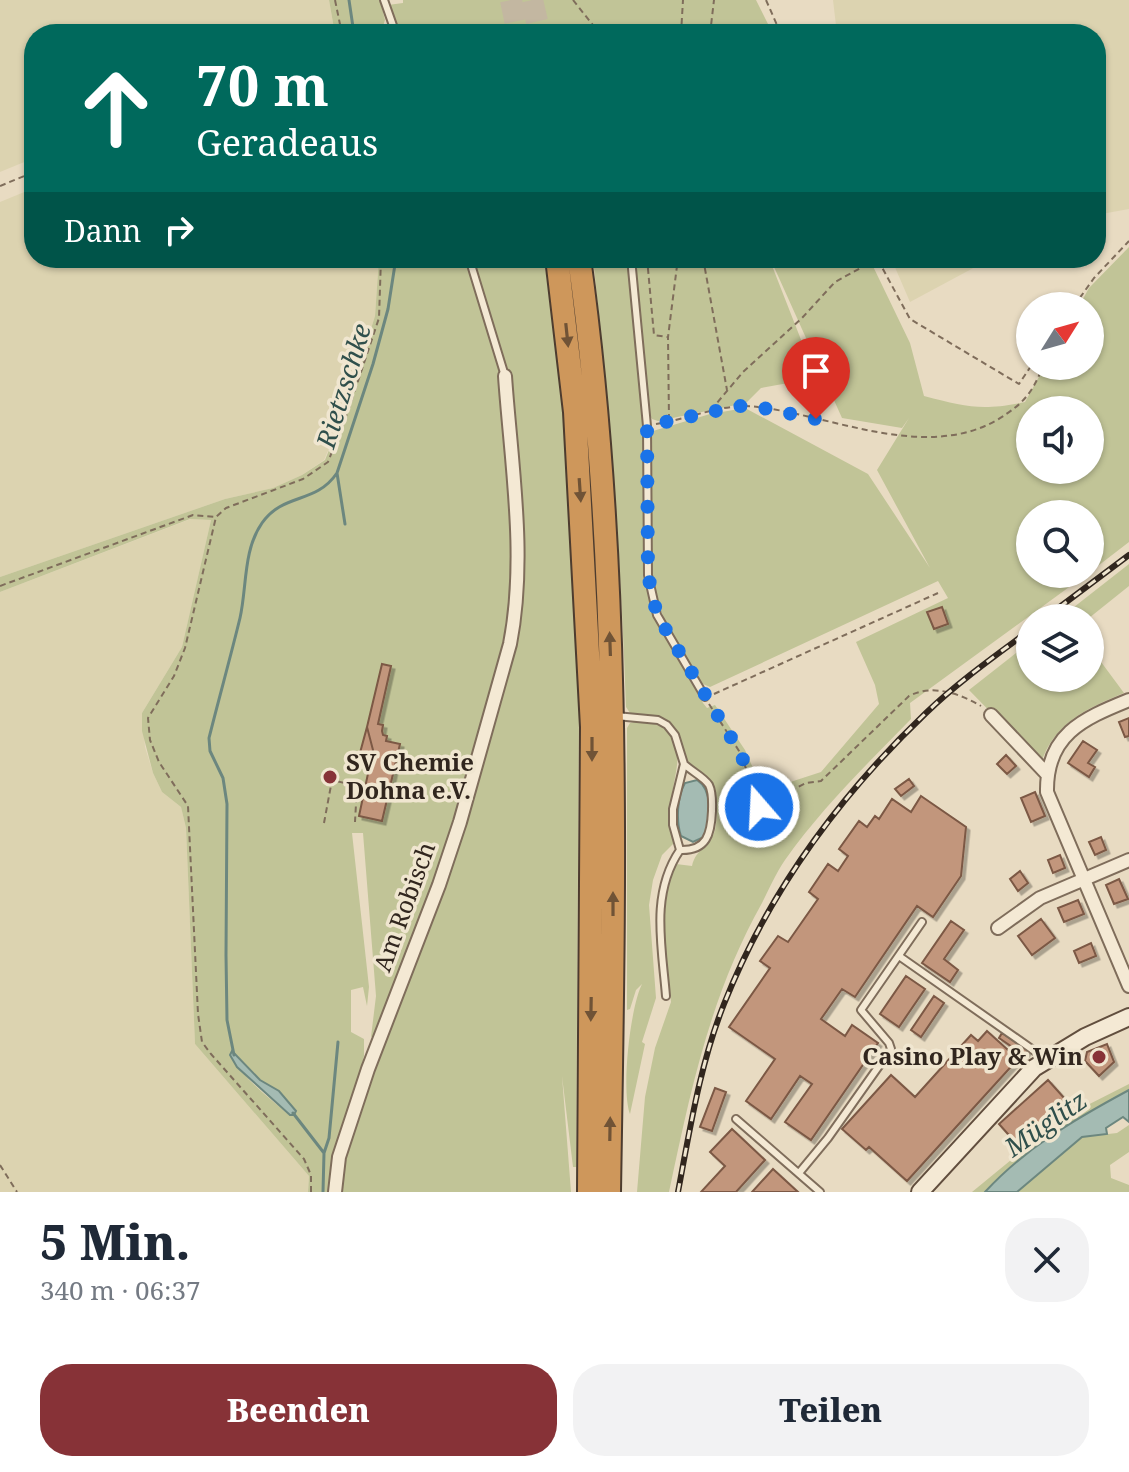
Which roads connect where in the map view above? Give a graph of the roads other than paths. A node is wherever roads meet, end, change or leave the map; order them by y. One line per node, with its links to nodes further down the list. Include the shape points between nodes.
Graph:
1 (384, 0): 2 (lane)
2 (392, 24)
3 (472, 268): 7 (lane, Am Robisch)
4 (558, 268): 27 (highway, one-way to 27, via 575,412 592,727)
5 (580, 268): 11 (highway, one-way to 5, via 598,409)
6 (632, 268): 8 (lane, via 647,426 648,575 657,615)
7 (505, 376): 26 (street, Am Robisch, via 515,527 510,644 460,822 339,1157)
8 (705, 697)
9 (1129, 700): 13 (street, via 1069,732 1058,743)
10 (991, 715): 13 (street)
11 (613, 716): 12 (lane, via 653,718 667,725); 28 (highway, one-way to 11)
12 (684, 764): 14 (lane, via 673,809); 14 (lane, via 709,785 711,830 702,844)
13 (1047, 774): 16 (street, via 1047,792)
14 (680, 850): 21 (lane, via 665,878 660,903)
15 (1129, 860): 16 (street)
16 (1084, 878): 18 (street, via 1040,898); 20 (street)
17 (922, 922): 19 (lane)
18 (998, 928)
19 (899, 956): 23 (lane); 25 (lane, via 861,1010 891,1049)
20 (1129, 986)
21 (666, 996)
22 (1129, 1017): 23 (main road)
23 (1047, 1060): 30 (main road)
24 (736, 1119): 25 (lane)
25 (799, 1173): 29 (lane)
26 (335, 1192)
27 (589, 1192)
28 (609, 1192)
29 (820, 1192)
30 (920, 1192)

